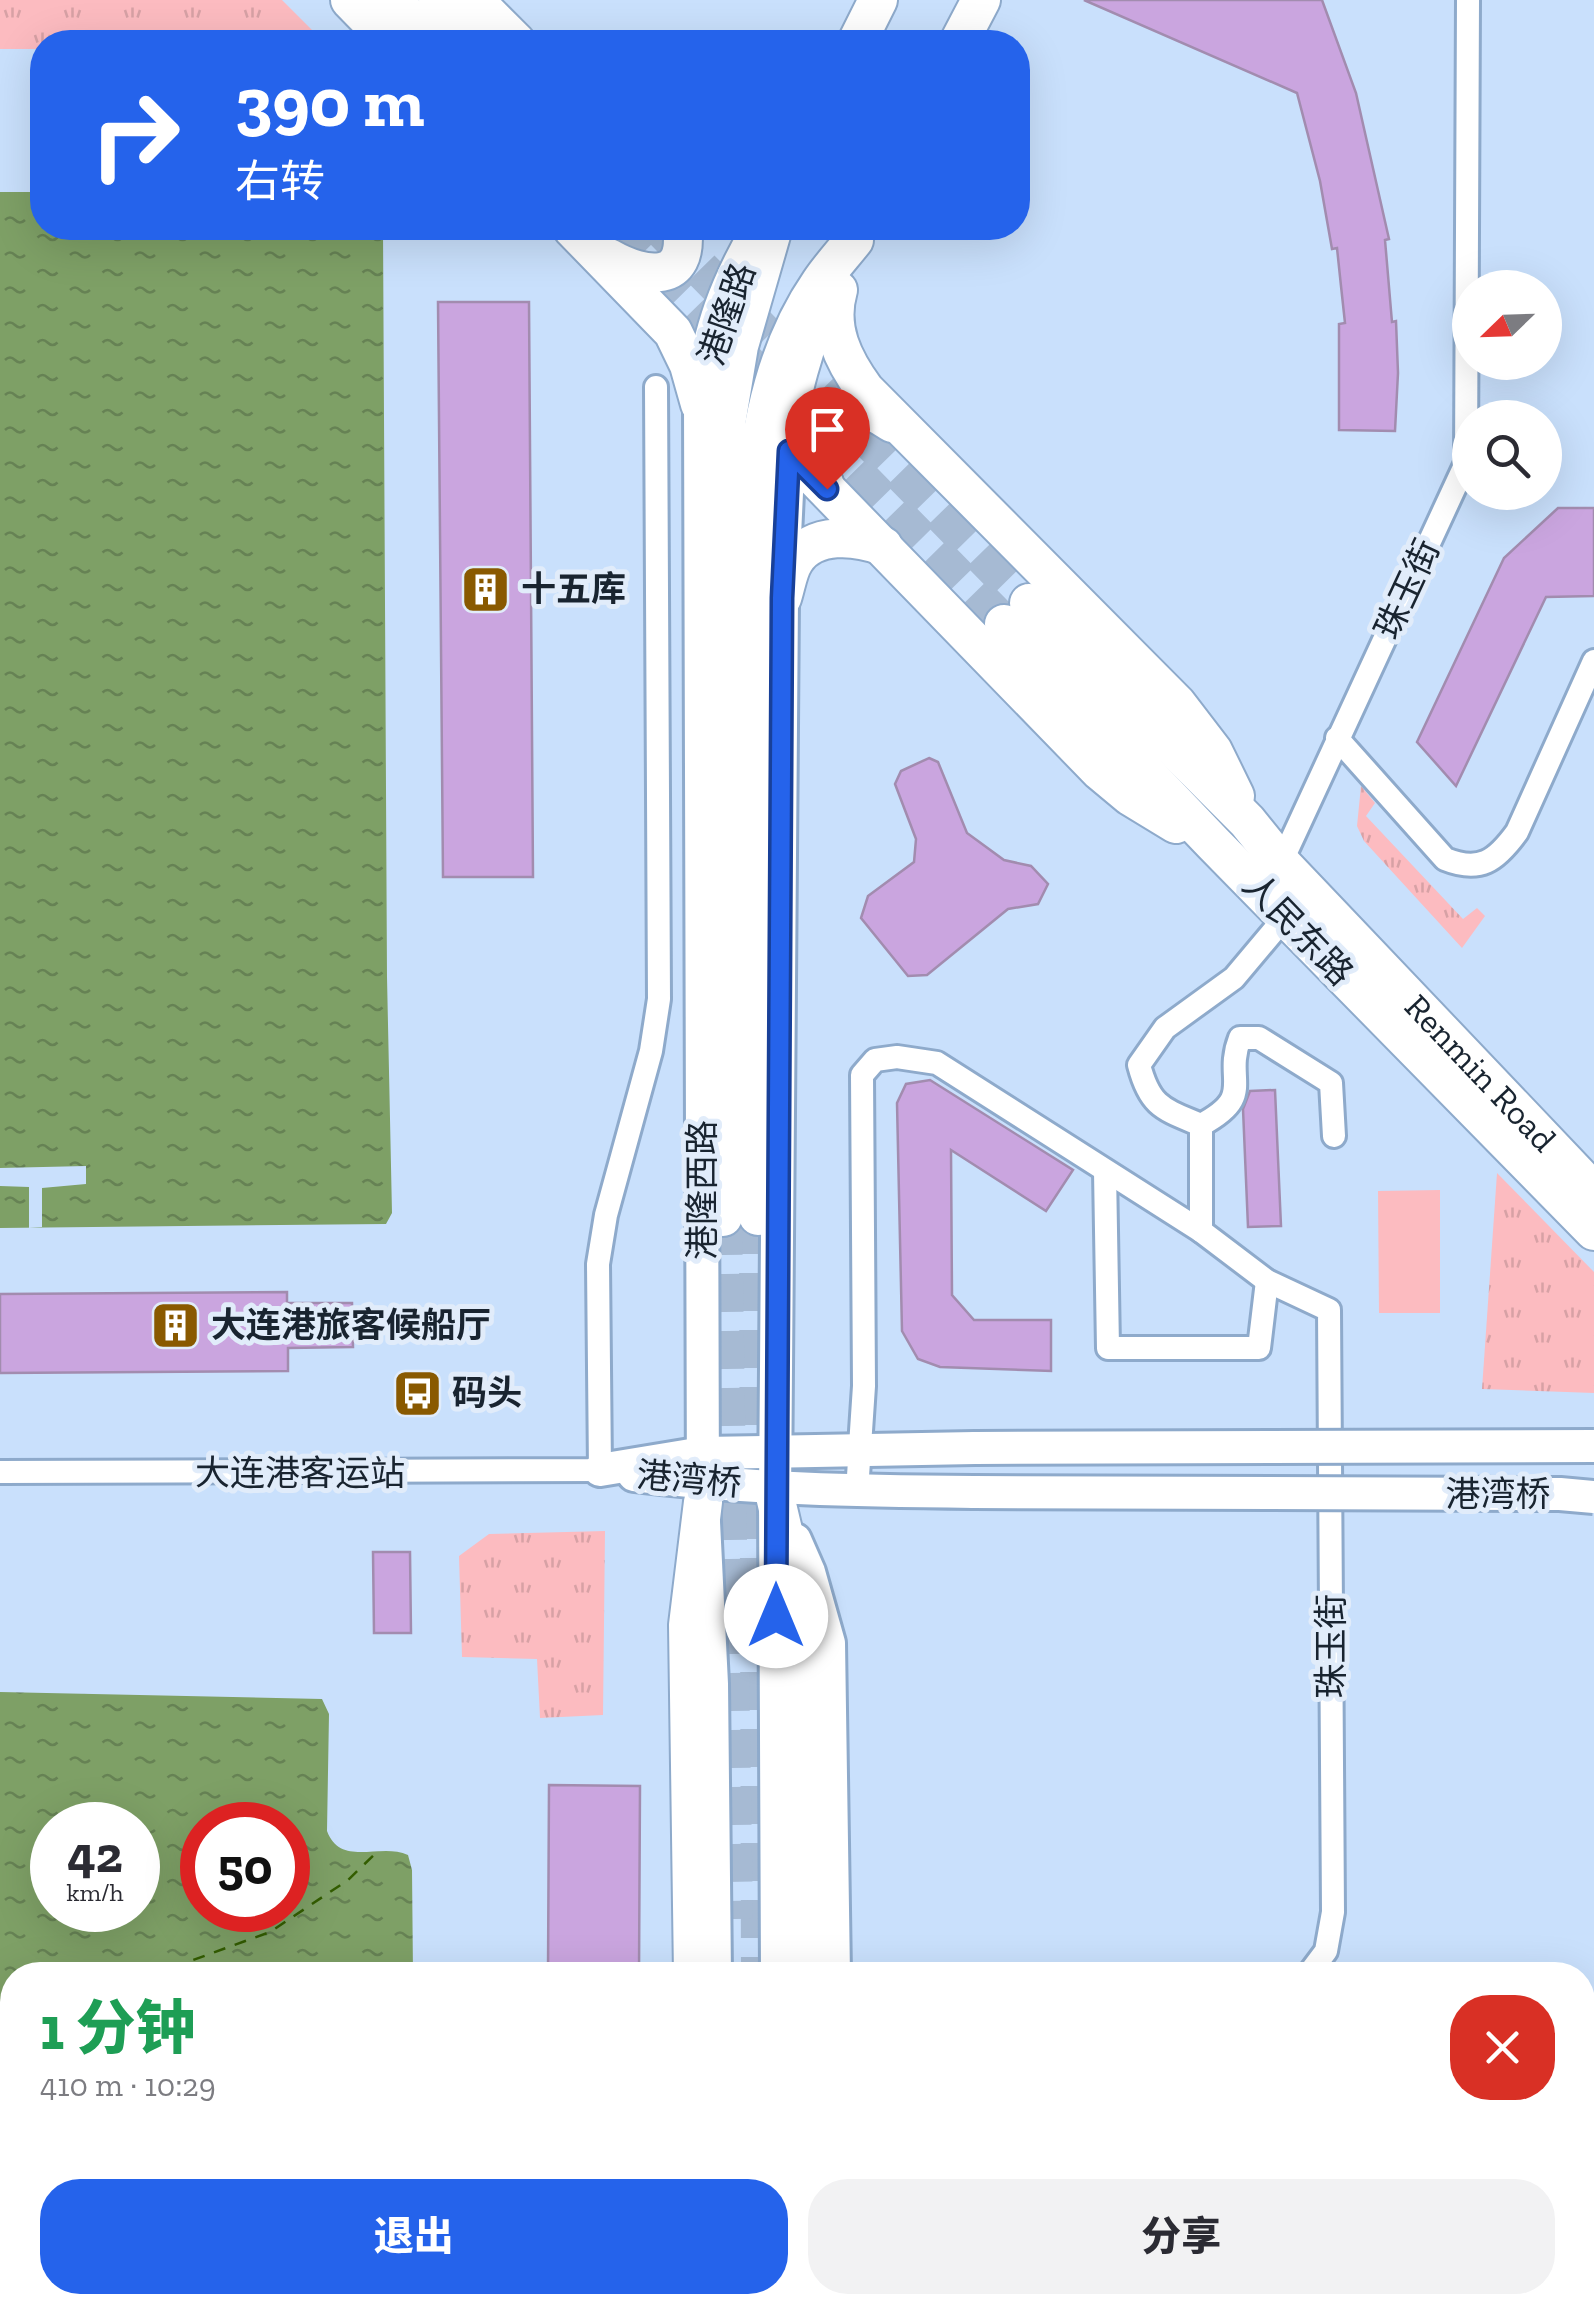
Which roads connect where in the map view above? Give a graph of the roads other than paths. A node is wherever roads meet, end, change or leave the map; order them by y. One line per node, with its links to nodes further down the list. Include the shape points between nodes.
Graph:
1 (350, 0): 7 (main road)
2 (392, 0): 6 (main road)
3 (878, 0): 9 (main road)
4 (982, 0): 10 (main road)
5 (1468, 0): 27 (street, 珠玉街, via 1466,463)
6 (451, 16): 8 (main road)
7 (379, 30)
8 (486, 30)
9 (863, 30)
10 (966, 30)
11 (584, 240): 13 (main road, via 634,273 651,275 671,268)
12 (584, 240): 20 (main road, via 673,332)
13 (682, 240)
14 (755, 240): 20 (main road, 港隆路, via 728,290 708,354)
15 (770, 240): 20 (main road)
16 (853, 240): 20 (main road, via 819,284 796,329 762,426 740,1216)
17 (855, 240): 22 (main road, via 810,337 786,434)
18 (856, 240): 21 (main road, via 835,297 837,342 865,390)
19 (656, 387): 41 (street, via 659,999 598,1264)
20 (713, 414): 44 (main road, 港隆西路, via 698,476)
21 (909, 433): 23 (main road, via 856,406 838,409 812,438 813,461); 28 (main road, via 1176,704 1214,751)
22 (789, 451): 23 (main road); 25 (main road)
23 (827, 489): 24 (main road)
24 (883, 546): 25 (main road, via 847,537 810,545 794,560); 29 (main road, via 1100,771 1158,814)
25 (782, 598): 43 (main road)
26 (1594, 661): 27 (street, via 1516,832 1501,854 1479,864 1465,867 1445,859)
27 (1337, 738): 30 (street, 珠玉街)
28 (1247, 821): 29 (main road, 人民东路, via 1017,614); 30 (main road, Renmin Road)
29 (1213, 843): 37 (main road, 人民东路)
30 (1280, 862): 35 (main road, Renmin Road)
31 (1276, 928): 32 (street, via 1234,978 1165,1028 1139,1065 1146,1092 1159,1107)
32 (1201, 1125): 33 (street, via 1223,1113 1236,1091 1240,1038 1259,1038 1331,1083); 36 (street)
33 (1334, 1136)
34 (1105, 1171): 36 (street); 38 (street, via 1108,1348 1259,1348); 40 (street, via 936,1063 875,1060 862,1075 864,1386)
35 (1594, 1192)
36 (1201, 1231): 38 (street)
37 (1594, 1231)
38 (1267, 1281): 53 (street, 珠玉街, via 1330,1310 1333,1912)
39 (1594, 1446): 40 (main road, 港湾桥, bridge)
40 (858, 1449): 43 (main road, 港湾桥); 45 (street)
41 (600, 1470): 42 (street, 大连港客运站); 44 (main road, 港湾桥)
42 (0, 1472)
43 (776, 1478): 44 (main road, 港湾桥); 45 (main road, 港湾桥); 50 (main road); 51 (main road, via 804,1705); 52 (main road, via 830,1644)
44 (703, 1480): 47 (main road, via 673,1600); 48 (main road, via 688,1625); 49 (main road, 港隆西路)
45 (857, 1491): 46 (main road, 港湾桥, bridge)
46 (1594, 1497)
47 (675, 1962)
48 (694, 1962)
49 (715, 1962)
50 (777, 1962)
51 (802, 1962)
52 (834, 1962)
53 (1317, 1962)

